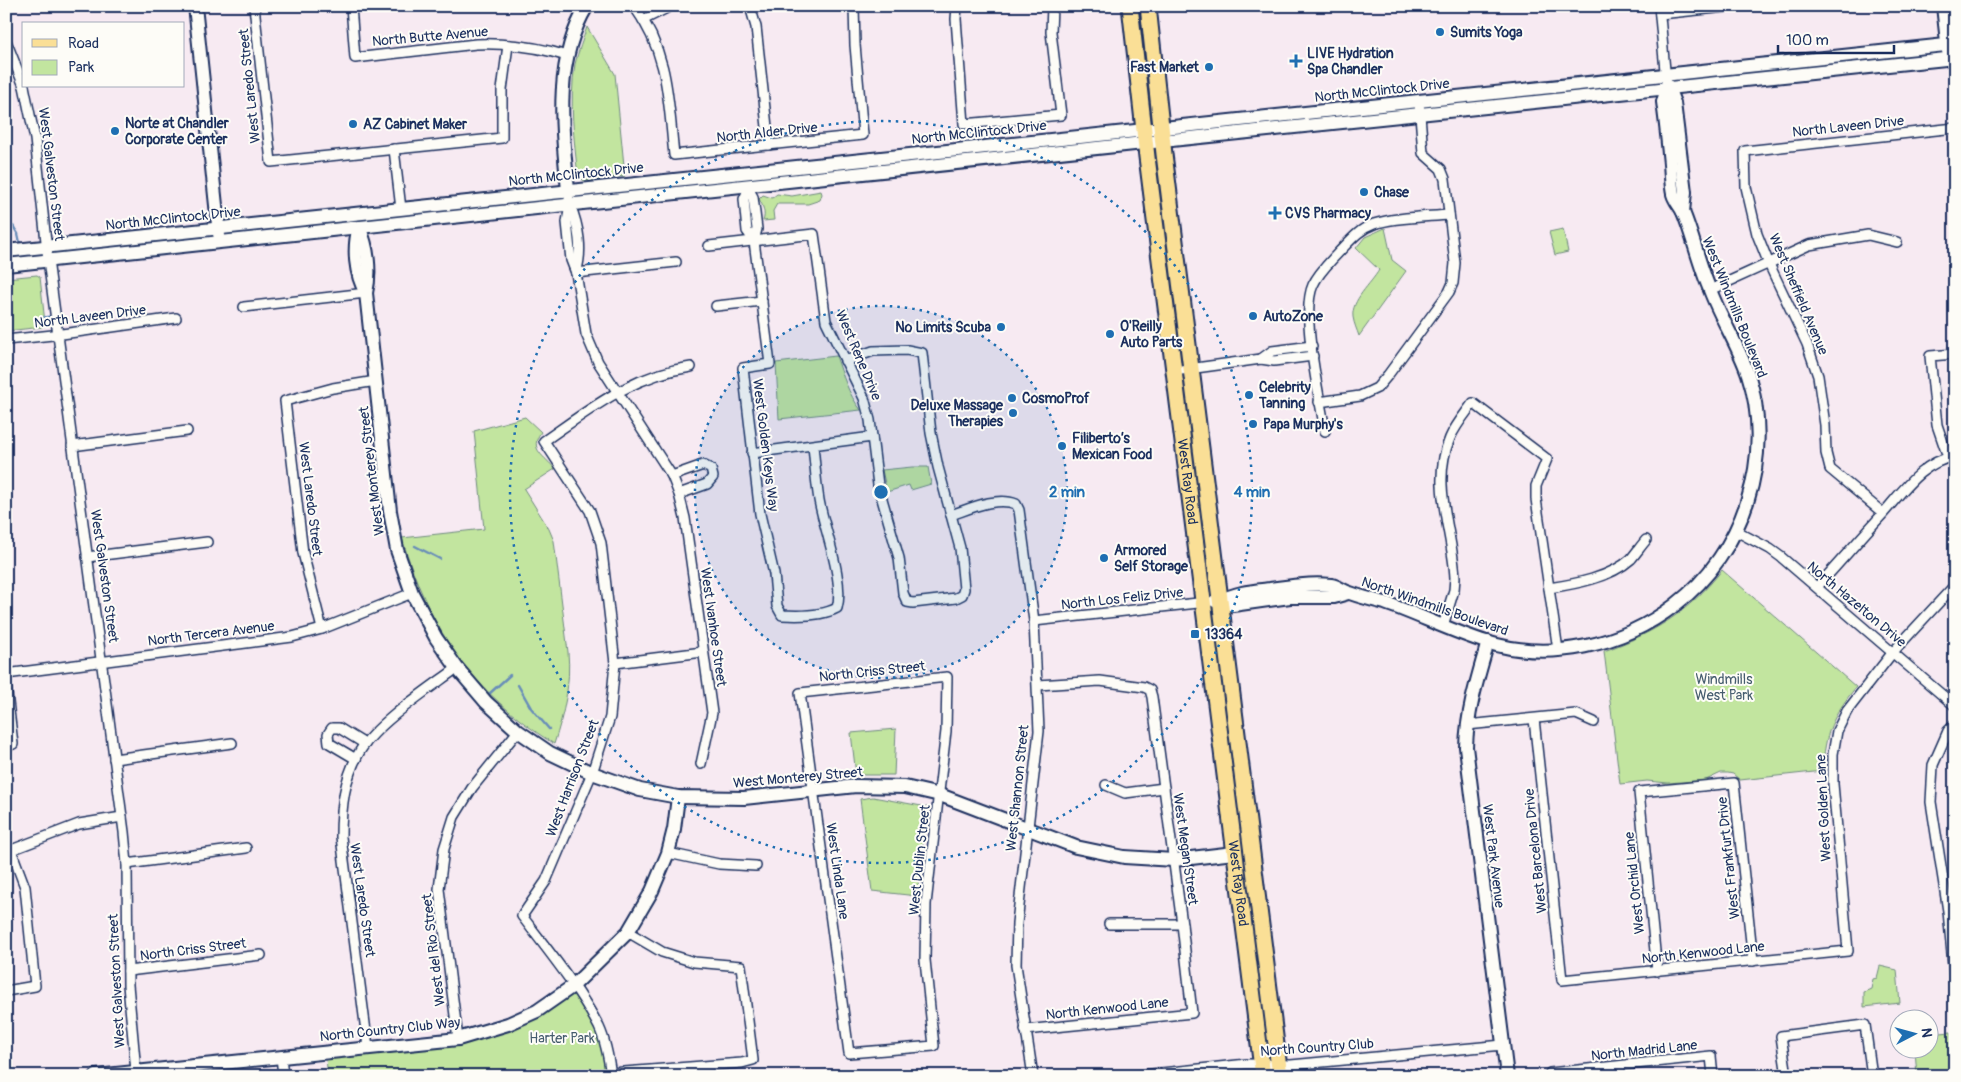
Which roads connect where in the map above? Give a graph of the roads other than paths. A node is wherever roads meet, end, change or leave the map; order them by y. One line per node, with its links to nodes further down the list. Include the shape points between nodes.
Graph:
1 (195, 6): 38 (street)
2 (254, 6): 31 (street, West Laredo Street, via 271,162)
3 (351, 6): 18 (street, North Butte Avenue, via 355,58 476,44)
4 (587, 6): 20 (street)
5 (634, 6): 16 (street)
6 (671, 6): 16 (street)
7 (750, 6): 30 (street, via 756,27)
8 (854, 6): 30 (street, North Alder Drive, via 854,45 863,135)
9 (957, 6): 10 (street, via 964,124 1061,115 1051,32)
10 (1052, 6)
11 (1130, 6): 29 (main road, West Ray Road)
12 (1148, 6): 28 (main road, West Ray Road)
13 (1736, 6): 15 (street)
14 (1943, 6): 19 (street)
15 (1659, 10): 23 (street)
16 (643, 20): 30 (street, North Alder Drive, via 663,66 674,155)
17 (6, 41): 22 (street, West Galveston Street)
18 (508, 45): 20 (street, North Butte Avenue); 31 (street, via 502,90 502,138)
19 (1951, 45): 21 (street); 23 (street, North McClintock Drive)
20 (567, 56): 34 (street, via 562,104)
21 (1952, 59): 23 (street, North McClintock Drive)
22 (22, 81)
23 (1666, 82): 25 (street, North McClintock Drive); 26 (street, North McClintock Drive); 51 (street, West Windmills Boulevard, via 1663,102 1673,197 1683,212)
24 (24, 88): 44 (street, West Galveston Street, via 35,140)
25 (1419, 102): 26 (street); 28 (street, North McClintock Drive)
26 (1420, 115): 28 (street, North McClintock Drive); 37 (street, via 1423,153 1441,169)
27 (1955, 128): 32 (street, North Laveen Drive)
28 (1162, 134): 29 (street, North McClintock Drive); 65 (main road, West Ray Road)
29 (1145, 136): 33 (street, North McClintock Drive); 34 (street, North McClintock Drive); 66 (main road, West Ray Road)
30 (769, 145)
31 (394, 149): 36 (street)
32 (1745, 151): 49 (street, West Sheffield Avenue, via 1746,187)
33 (748, 188): 35 (street, North McClintock Drive); 40 (street, West Golden Keys Way, via 753,197 757,229)
34 (568, 190): 35 (street, West Ivanhoe Street); 36 (street, North McClintock Drive)
35 (570, 205): 39 (street, North McClintock Drive); 50 (street, West Ivanhoe Street, via 576,221 580,259)
36 (401, 209): 38 (street, North McClintock Drive)
37 (1449, 215): 59 (street, via 1382,222 1353,237 1321,271 1312,286 1308,306); 69 (street, via 1455,271 1445,298 1377,388 1360,396)
38 (218, 227): 41 (street); 44 (street, North McClintock Drive)
39 (359, 227): 41 (street, North McClintock Drive); 52 (street, West Monterey Street, via 365,240 369,280)
40 (754, 241): 43 (street); 53 (street, West Golden Keys Way); 63 (street, West Rene Drive, via 814,234 826,321)
41 (219, 242): 46 (street, North McClintock Drive)
42 (1897, 242): 49 (street, via 1868,235 1809,245)
43 (709, 246)
44 (46, 247): 45 (street, North McClintock Drive); 46 (street, West Galveston Street)
45 (6, 251)
46 (48, 260): 48 (street, North McClintock Drive); 57 (street, West Galveston Street)
47 (676, 262): 50 (street)
48 (6, 264)
49 (1769, 264): 51 (street); 79 (street, West Sheffield Avenue, via 1807,344 1818,376 1830,469)
50 (576, 273): 68 (street, West Ivanhoe Street, via 589,343)
51 (1710, 290): 81 (street, West Windmills Boulevard, via 1742,357 1755,403 1755,467 1748,501)
52 (366, 293): 55 (street); 67 (street, West Monterey Street)
53 (762, 301): 54 (street); 75 (street, West Golden Keys Way, via 770,364 742,368)
54 (716, 306)
55 (244, 307)
56 (176, 318): 57 (street, North Laveen Drive)
57 (57, 335): 58 (street, North Laveen Drive); 73 (street, West Galveston Street)
58 (6, 340)
59 (1312, 346): 61 (street); 62 (street, via 1272,351)
60 (1955, 354): 76 (street, via 1930,356 1937,424)
61 (1313, 356): 62 (street, via 1274,361); 69 (street)
62 (1261, 359): 65 (street)
63 (845, 361): 72 (street, West Rene Drive, via 864,398); 80 (street, via 873,351 922,352 931,433)
64 (691, 367): 68 (street, via 650,376)
65 (1191, 368): 66 (street); 89 (main road, West Ray Road)
66 (1174, 371): 89 (main road, West Ray Road)
67 (376, 381): 88 (street, West Monterey Street, via 391,518 399,556); 92 (street, West Laredo Street, via 285,401 303,553)
68 (617, 392): 77 (street, West Ivanhoe Street); 98 (street, West Harrison Street, via 544,441 590,512 601,543)
69 (1320, 402): 71 (street)
70 (187, 431): 73 (street)
71 (1325, 431)
72 (872, 437): 74 (street); 80 (street, West Rene Drive, via 878,485 899,558 902,593 907,602 962,595 960,548)
73 (72, 446): 84 (street, West Galveston Street)
74 (813, 446): 75 (street); 75 (street, West Golden Keys Way, via 839,600 837,608 830,611 792,616 782,615 777,606)
75 (752, 453)
76 (1951, 456): 79 (street, via 1918,473)
77 (672, 476): 78 (street, West Ivanhoe Street); 78 (street, via 703,465 711,469 713,477 707,484)
78 (679, 494): 95 (street, West Ivanhoe Street)
79 (1883, 513): 86 (street)
80 (951, 515): 90 (street, West Shannon Street, via 994,503 1009,501 1016,504)
81 (1736, 531): 86 (street, North Hazelton Drive, via 1770,549); 94 (street, North Windmills Boulevard, via 1715,566 1658,618 1605,641)
82 (1646, 540): 87 (street, via 1630,559 1611,571 1585,582)
83 (206, 542): 84 (street)
84 (87, 557): 97 (street, West Galveston Street)
85 (1955, 585): 96 (street)
86 (1817, 587): 96 (street, North Hazelton Drive)
87 (1549, 588): 91 (street, via 1536,499 1536,486 1547,459 1473,403 1449,439 1442,468 1442,495 1455,578); 94 (street)
88 (412, 593): 92 (street, North Tercera Avenue); 99 (street, West Monterey Street)
89 (1212, 602): 90 (street, North Los Feliz Drive); 91 (street, North Windmills Boulevard, via 1233,605 1334,597 1348,593 1402,609); 129 (main road, West Ray Road); 153 (main road, West Ray Road)
90 (1034, 621): 103 (street, West Shannon Street)
91 (1443, 626): 93 (street, North Windmills Boulevard)
92 (322, 629): 97 (street, North Tercera Avenue, via 292,637)
93 (1488, 642): 94 (street, North Windmills Boulevard, via 1524,650); 109 (street, West Park Avenue)
94 (1558, 650)
95 (703, 652): 98 (street); 116 (street, West Ivanhoe Street, via 712,713)
96 (1893, 652): 105 (street, North Hazelton Drive); 136 (street, West Golden Lane, via 1847,711 1837,731 1832,754)
97 (101, 661): 100 (street, North Tercera Avenue); 114 (street, West Galveston Street)
98 (615, 663): 117 (street, West Harrison Street, via 610,717)
99 (456, 668): 110 (street, West Monterey Street); 112 (street, West Laredo Street)
100 (6, 674)
101 (947, 677): 104 (street, North Criss Street); 122 (street, West Dublin Street)
102 (6, 685): 113 (street)
103 (1038, 685): 120 (street, West Megan Street, via 1100,681 1150,690); 125 (street, West Shannon Street, via 1039,731)
104 (800, 693): 121 (street, West Linda Lane)
105 (1955, 706)
106 (1534, 719): 107 (street, via 1576,714); 109 (street); 141 (street, West Barcelona Drive)
107 (1594, 722)
108 (1955, 724): 143 (street, via 1948,731 1933,765 1931,802 1948,911)
109 (1467, 725): 148 (street, West Park Avenue, via 1468,770)
110 (518, 731): 117 (street, West Monterey Street, via 550,753); 147 (street, West del Rio Street, via 472,788 454,817 444,849 439,889)
111 (232, 743): 114 (street)
112 (365, 744): 115 (street, West Laredo Street); 115 (street, via 340,728 332,728 328,734 329,742)
113 (10, 745)
114 (114, 759): 124 (street, West Galveston Street)
115 (356, 759): 150 (street, West Laredo Street, via 347,778 340,811 341,837)
116 (701, 764)
117 (592, 772): 123 (street, West Monterey Street, via 640,790); 142 (street, West Harrison Street, via 546,881 522,916)
118 (1734, 783): 138 (street, West Frankfurt Drive); 140 (street, West Orchid Lane, via 1639,792)
119 (1106, 785): 120 (street, via 1125,793)
120 (1164, 788): 130 (street, West Megan Street)
121 (814, 790): 122 (street, West Monterey Street, via 856,786 904,787); 123 (street, West Monterey Street, via 744,798); 149 (street, West Linda Lane, via 849,1052)
122 (940, 795): 125 (street, West Monterey Street); 149 (street, West Dublin Street, via 926,904 924,960)
123 (678, 797): 128 (street, North Country Club Way)
124 (122, 817): 127 (street, via 79,824); 131 (street, West Galveston Street)
125 (1027, 828): 130 (street, West Monterey Street, via 1076,847 1124,858); 146 (street, West Shannon Street, via 1016,965)
126 (246, 848): 131 (street)
127 (9, 851): 144 (street, via 24,887 35,986)
128 (668, 853): 132 (street, via 719,864); 135 (street, North Country Club Way, via 652,891)
129 (1234, 853): 130 (street, West Monterey Street); 152 (main road, West Ray Road)
130 (1174, 860): 134 (street, West Megan Street)
131 (127, 864): 139 (street, West Galveston Street)
132 (756, 866)
133 (1109, 924): 134 (street)
134 (1182, 924): 145 (street, West Megan Street)
135 (628, 932): 142 (street, North Country Club Way); 156 (street, via 662,952 694,962 741,966 753,1060)
136 (1848, 951): 138 (street, North Kenwood Lane)
137 (261, 955): 139 (street, North Criss Street)
138 (1753, 961): 140 (street, North Kenwood Lane)
139 (128, 971): 154 (street, West Galveston Street)
140 (1657, 971): 141 (street, North Kenwood Lane)
141 (1562, 980)
142 (574, 986): 147 (street, North Country Club Way, via 515,1021); 156 (street, West Harrison Street, via 600,1028)
143 (1955, 986)
144 (6, 991)
145 (1192, 1013): 146 (street, North Kenwood Lane)
146 (1025, 1030): 160 (street, West Shannon Street)
147 (458, 1038): 150 (street, North Country Club Way)
148 (1503, 1045): 153 (street, North Country Club); 162 (street, West Park Avenue)
149 (934, 1046)
150 (368, 1047): 151 (street, North Country Club Way)
151 (281, 1056): 155 (street, North Country Club Way); 159 (street)
152 (1262, 1070): 153 (street, North Country Club); 161 (street, North Country Club, via 1248,1064)
153 (1280, 1070)
154 (136, 1071): 155 (street, North Country Club Way); 158 (street, North Country Club Way)
155 (190, 1071)
156 (611, 1074)
157 (1550, 1075): 163 (street, North Madrid Lane, via 1711,1056)
158 (96, 1076)
159 (283, 1076)
160 (1033, 1076)
161 (1132, 1076)
162 (1507, 1076)
163 (1714, 1076)
164 (1787, 1076): 165 (street, via 1781,1036 1865,1024)
165 (1872, 1076)

